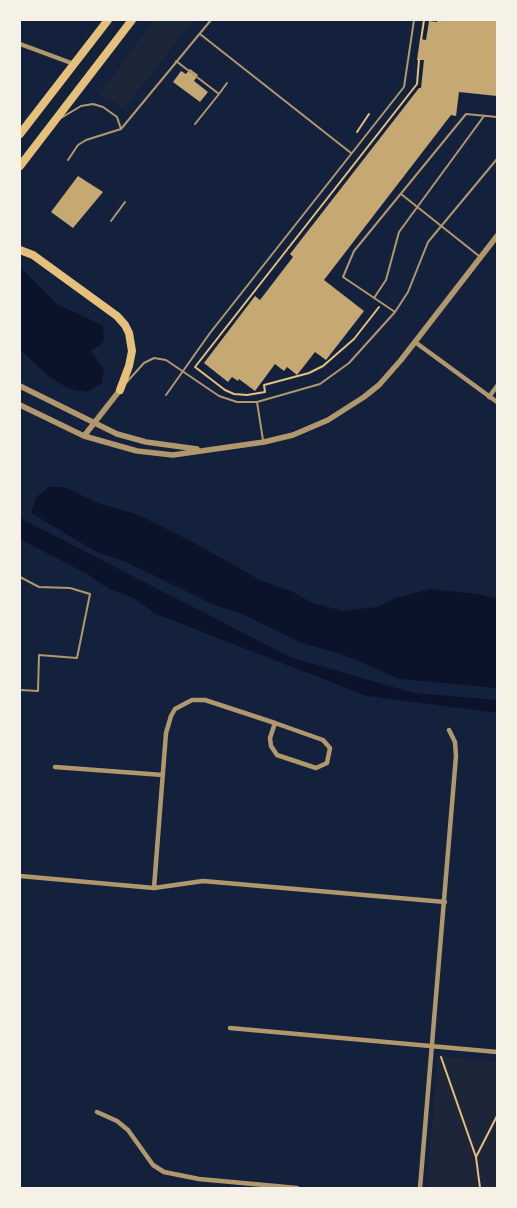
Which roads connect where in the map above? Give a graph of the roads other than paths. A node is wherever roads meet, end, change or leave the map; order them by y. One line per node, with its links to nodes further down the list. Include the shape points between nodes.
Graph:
1 (108, 20): 8 (highway)
2 (132, 20): 14 (highway)
3 (212, 20): 5 (lane)
4 (414, 20): 17 (lane, via 404,87)
5 (200, 34): 7 (lane); 17 (lane)
6 (20, 44): 8 (street)
7 (176, 61): 10 (lane); 15 (lane)
8 (74, 64): 16 (highway)
9 (227, 83): 10 (lane)
10 (219, 94): 13 (lane)
11 (484, 116): 12 (lane); 21 (lane, via 466,114); 23 (lane)
12 (497, 117)
13 (195, 124)
14 (52, 125): 15 (lane, via 72,110 93,104 117,117); 20 (highway)
15 (121, 129): 19 (lane, via 86,140 78,145)
16 (20, 134)
17 (351, 153): 32 (lane)
18 (497, 159): 25 (lane)
19 (68, 160)
20 (20, 166)
21 (401, 194): 23 (lane); 29 (lane, via 354,251 343,277)
22 (125, 202): 24 (lane)
23 (417, 207): 25 (lane); 29 (lane, via 399,232 386,280)
24 (111, 221)
25 (441, 226): 28 (lane); 30 (lane, via 428,242 408,292)
26 (497, 236): 28 (street)
27 (20, 250): 35 (highway, via 34,255 125,325 132,351)
28 (481, 257): 31 (street)
29 (374, 298): 30 (lane)
30 (395, 312): 38 (lane, via 369,342 330,378 308,389)
31 (415, 342): 37 (street); 43 (street, via 379,385 348,409 312,428)
32 (182, 370): 35 (lane, via 166,360 154,358 144,363); 36 (lane); 38 (lane, via 219,396 237,402)
33 (20, 386): 41 (street)
34 (497, 386): 37 (street)
35 (120, 390): 41 (street)
36 (166, 395)
37 (489, 397): 39 (street)
38 (256, 402): 43 (lane)
39 (497, 402)
40 (20, 405): 42 (street)
41 (94, 424): 42 (street); 44 (street, via 146,442)
42 (84, 436): 44 (street, via 137,451 166,454)
43 (264, 442): 44 (street)
44 (202, 450)
45 (20, 578): 46 (lane, via 39,587 70,588 90,594 77,658 39,654 38,691)
46 (20, 690)
47 (274, 723): 47 (street, via 270,738 277,755 316,768 327,763 330,748 323,740); 50 (street, via 205,700 182,704 175,709 168,723)
48 (449, 730): 53 (street, via 455,742 456,756)
49 (55, 767): 50 (street)
50 (163, 776): 52 (street)
51 (20, 876): 52 (street)
52 (154, 888): 53 (street, via 203,881)
53 (445, 902): 55 (street)
54 (230, 1028): 55 (street)
55 (432, 1046): 56 (street); 59 (street)
56 (497, 1052)
57 (97, 1112): 58 (street, via 128,1130 153,1164 164,1172 199,1179)
58 (296, 1188)
59 (420, 1188)

